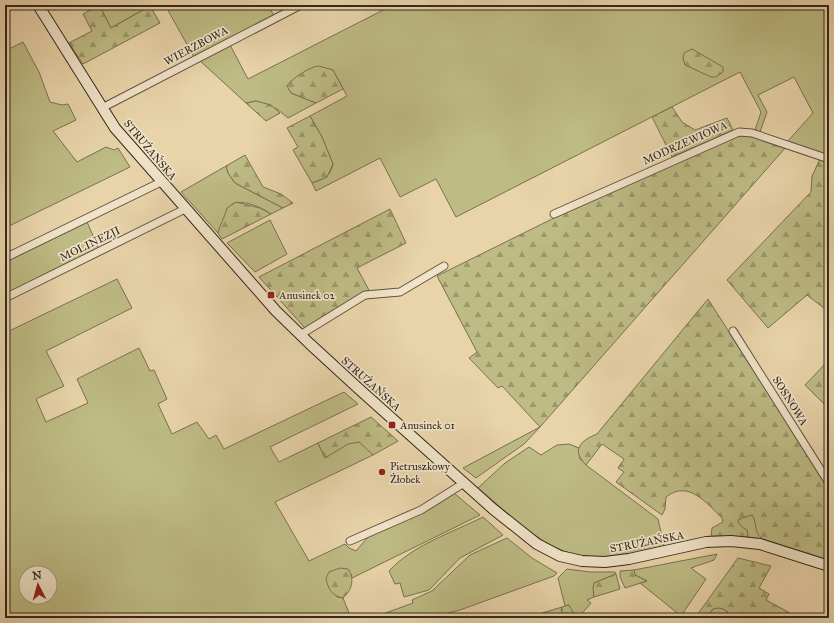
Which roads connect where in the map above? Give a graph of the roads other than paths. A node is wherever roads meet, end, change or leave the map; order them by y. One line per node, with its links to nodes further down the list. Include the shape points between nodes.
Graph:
1 (38, 5): 3 (main road, STRUŻAŃSKA)
2 (300, 5): 3 (street, WIERZBOWA)
3 (102, 108): 5 (main road, STRUŻAŃSKA, via 115,128)
4 (829, 158): 7 (street, MODRZEWIOWA, via 752,133 738,132)
5 (161, 182): 6 (main road, STRUŻAŃSKA); 8 (street)
6 (185, 209): 10 (street, MOLINEZJI); 12 (main road, STRUŻAŃSKA)
7 (554, 214)
8 (5, 258)
9 (444, 266): 12 (street, via 400,292 366,295)
10 (5, 298)
11 (733, 331): 14 (street, SOSNOWA)
12 (300, 335): 13 (main road, STRUŻAŃSKA)
13 (464, 483): 15 (street, via 421,510); 16 (main road, STRUŻAŃSKA, via 515,528 560,556 582,561 605,562 706,542 731,541 760,544)
14 (829, 483)
15 (350, 541)
16 (829, 566)

